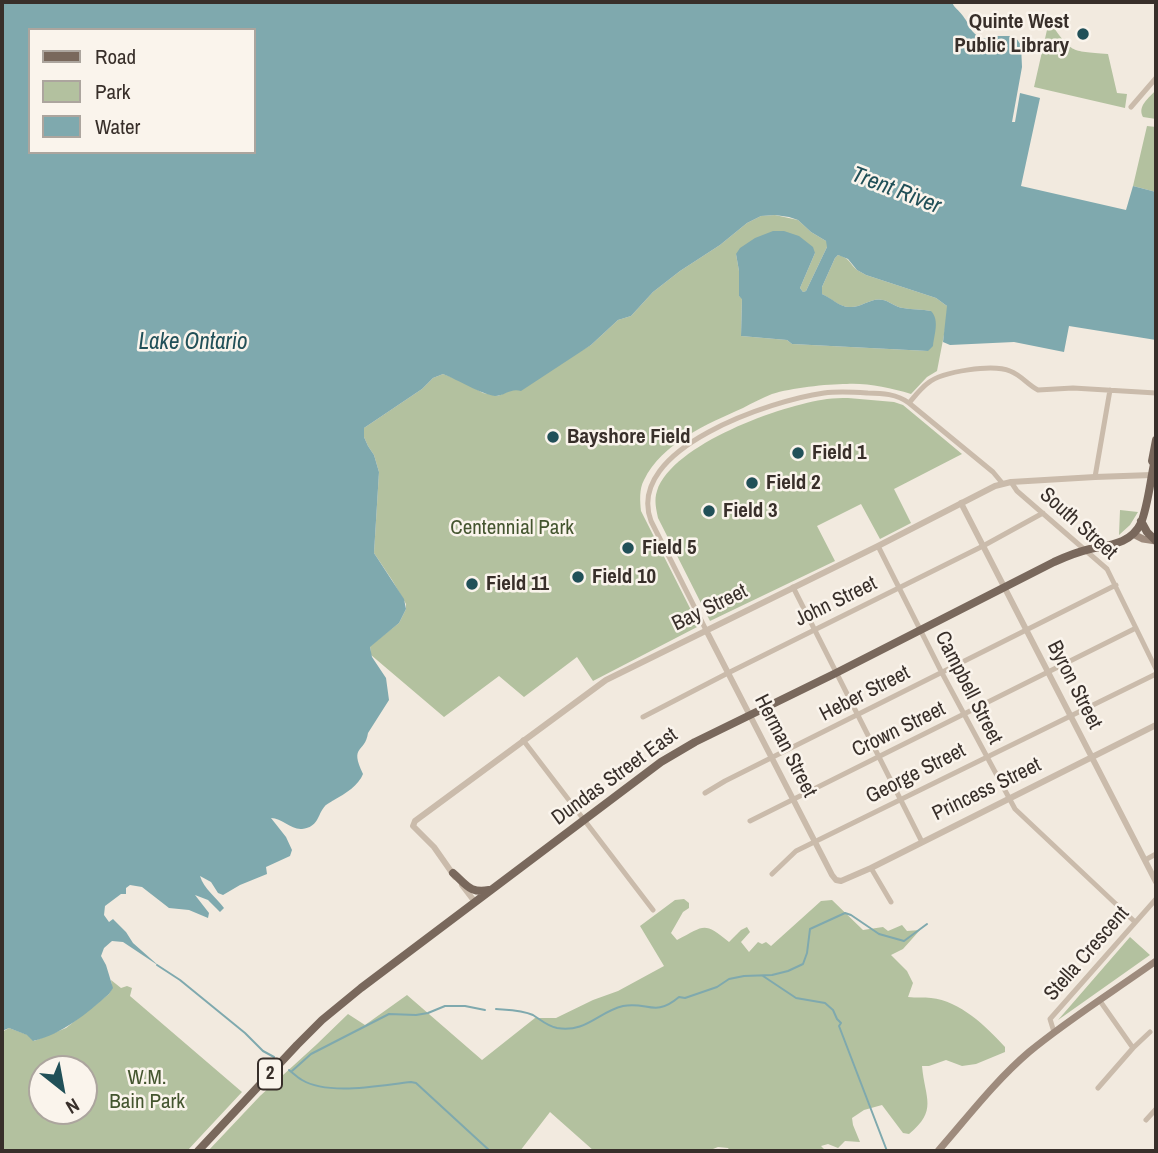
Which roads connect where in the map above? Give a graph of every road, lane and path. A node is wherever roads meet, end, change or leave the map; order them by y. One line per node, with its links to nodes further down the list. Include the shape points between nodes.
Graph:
1 (1156, 78): 2 (street)
2 (1131, 107)
3 (1110, 390): 4 (street); 5 (street, via 1038,390 1013,372 985,369 933,380); 9 (street)
4 (1156, 393)
5 (909, 403): 11 (street); 26 (street, via 896,396 848,392 789,400 716,427 667,463 649,493 649,515)
6 (1156, 440): 7 (main road)
7 (1155, 463): 8 (main road)
8 (1152, 475): 9 (street, Bay Street); 14 (main road)
9 (1095, 477): 10 (street, Bay Street)
10 (1011, 482): 11 (street, Bay Street); 13 (street, South Street)
11 (1003, 484): 12 (street, Bay Street)
12 (961, 503): 17 (street, Bay Street); 18 (street, Byron Street)
13 (1043, 513): 18 (street, John Street); 19 (street, South Street)
14 (1141, 522): 15 (main road); 16 (main road)
15 (1133, 534): 16 (main road); 19 (main road, Dundas Street East / 2, via 1114,545)
16 (1156, 541)
17 (878, 546): 21 (street, Bay Street); 23 (street, Campbell Street)
18 (983, 546): 22 (street, Byron Street); 23 (street, John Street)
19 (1087, 550): 20 (street, South Street); 22 (main road, Dundas Street East / 2)
20 (1116, 585): 24 (street, South Street); 28 (street, Heber Street)
21 (793, 587): 26 (street, Bay Street); 27 (street)
22 (1004, 587): 25 (main road, Dundas Street East / 2); 28 (street, Byron Street)
23 (899, 588): 25 (street, Campbell Street); 27 (street, John Street)
24 (1136, 628): 29 (street, South Street); 30 (street, Crown Street)
25 (920, 629): 32 (main road, Dundas Street East / 2); 33 (street, Campbell Street)
26 (706, 630): 31 (street, Herman Street); 40 (street, Bay Street, via 606,680)
27 (814, 630): 31 (street, John Street); 32 (street)
28 (1027, 631): 30 (street, Byron Street); 33 (street, Heber Street)
29 (1156, 671): 37 (street, George Street)
30 (1048, 672): 36 (street, Crown Street); 37 (street, Byron Street)
31 (728, 673): 34 (street, Herman Street); 38 (street, John Street)
32 (836, 673): 34 (main road, Dundas Street East / 2); 35 (street)
33 (942, 673): 35 (street, Heber Street); 36 (street, Campbell Street)
34 (750, 715): 43 (street, Herman Street); 49 (main road, Dundas Street East / 2, via 677,751)
35 (857, 715): 41 (street); 43 (street, Heber Street)
36 (965, 715): 41 (street, Crown Street); 42 (street, Campbell Street)
37 (1070, 715): 42 (street, George Street); 44 (street, Byron Street)
38 (643, 717)
39 (1156, 726): 44 (street, Princess Street)
40 (523, 740): 49 (street); 56 (street, Bay Street, via 415,821 413,826)
41 (878, 757): 46 (street); 48 (street, Crown Street)
42 (985, 757): 46 (street, George Street); 47 (street, Campbell Street)
43 (772, 758): 45 (street, Heber Street); 48 (street, Herman Street)
44 (1092, 758): 47 (street, Princess Street); 54 (street, Byron Street)
45 (705, 793)
46 (900, 799): 51 (street, George Street); 52 (street)
47 (1008, 799): 52 (street, Princess Street); 65 (street, Campbell Street)
48 (794, 800): 50 (street, Crown Street); 51 (street, Herman Street)
49 (583, 820): 60 (main road, Dundas Street East / 2); 64 (street)
50 (750, 821)
51 (815, 842): 57 (street, George Street, via 796,851); 58 (street, Herman Street)
52 (922, 842): 55 (street, Princess Street)
53 (1156, 855): 54 (street)
54 (1145, 860): 59 (street, Byron Street)
55 (871, 868): 58 (street, Princess Street, via 843,881); 63 (street)
56 (453, 873): 60 (main road, via 474,891); 62 (street, Bay Street)
57 (772, 874)
58 (834, 878)
59 (1156, 882)
60 (492, 890): 62 (main road, Dundas Street East / 2)
61 (1156, 899): 65 (street, Stella Crescent)
62 (475, 902): 74 (main road, Dundas Street East / 2, via 322,1020)
63 (891, 902)
64 (653, 911)
65 (1135, 922): 68 (street, Stella Crescent, via 1050,1019)
66 (1156, 961): 67 (main road)
67 (1100, 1001): 68 (main road); 70 (street)
68 (1054, 1032): 75 (main road, via 1014,1066)
69 (1150, 1032): 70 (street)
70 (1133, 1048): 71 (street)
71 (1098, 1088)
72 (1156, 1109): 73 (street)
73 (1146, 1120)
74 (198, 1151)
75 (938, 1151)

